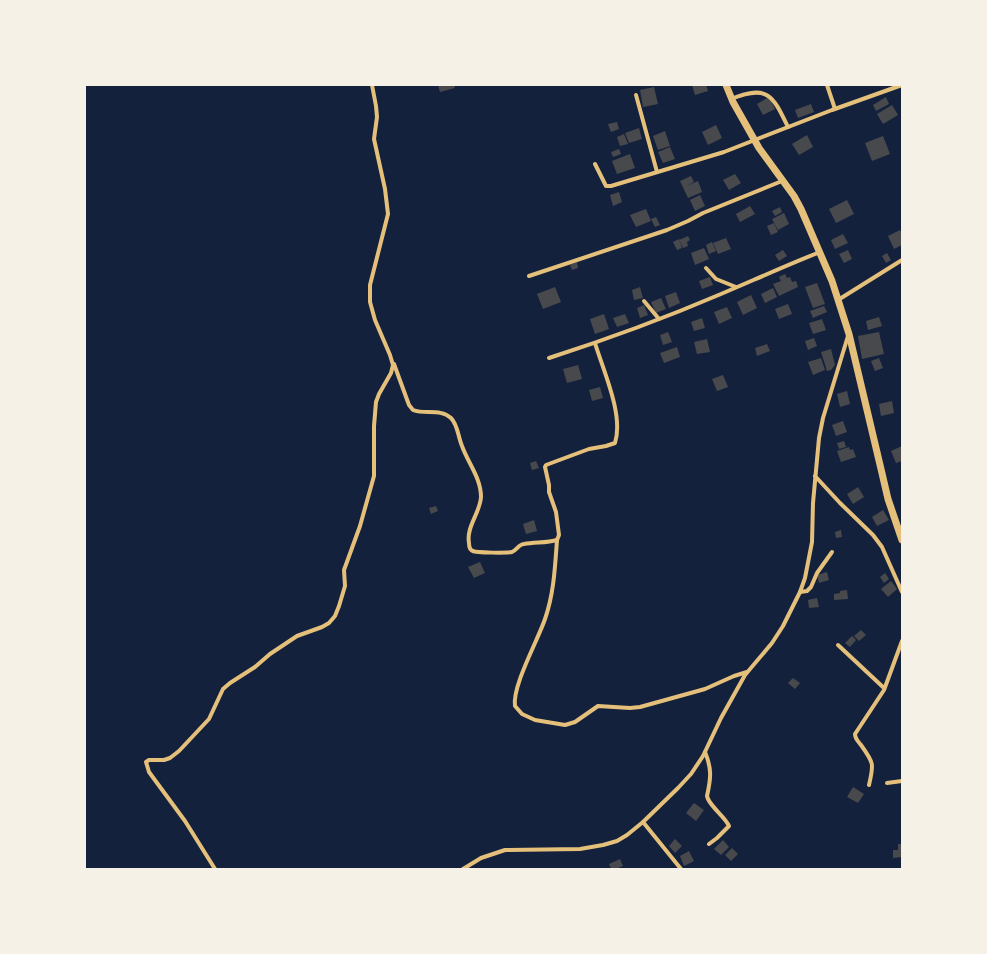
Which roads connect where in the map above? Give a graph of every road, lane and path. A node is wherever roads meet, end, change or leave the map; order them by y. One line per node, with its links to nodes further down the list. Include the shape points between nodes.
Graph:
1 (372, 85): 24 (street, via 377,117 374,139 388,214 370,285 370,302)
2 (726, 85): 6 (street)
3 (826, 85): 7 (street)
4 (902, 85): 7 (street)
5 (636, 95): 11 (street)
6 (732, 99): 8 (street, via 749,93 772,97); 9 (street)
7 (835, 109): 8 (street)
8 (788, 127): 9 (street)
9 (754, 141): 11 (street); 12 (street)
10 (595, 164): 11 (street, via 608,187)
11 (657, 172)
12 (782, 181): 13 (street, via 801,209); 16 (street, via 667,230)
13 (820, 252): 17 (street); 18 (street)
14 (902, 260): 18 (street)
15 (706, 268): 17 (street, via 716,279)
16 (529, 276)
17 (736, 287): 20 (street)
18 (838, 300): 21 (street)
19 (644, 301): 20 (street)
20 (659, 319): 22 (street)
21 (849, 334): 25 (street, via 823,418); 27 (street, via 888,499)
22 (595, 343): 23 (street); 26 (street, via 616,409 616,441 612,445 589,449 545,466 556,512)
23 (550, 358)
24 (392, 360): 26 (street, via 412,410 446,415 457,428 462,447 477,477 481,496 468,542 472,551 509,553 521,544); 41 (street, via 393,368 376,402 373,483 344,570 345,586 335,616 322,627 293,639 223,689 209,719 170,758 146,762 149,772 185,821)
25 (815, 476): 29 (street, via 812,542); 30 (street, via 873,535 882,547)
26 (558, 540): 33 (street, via 554,588 545,619 516,690 515,706 522,714 536,720 570,724 598,706 640,707 705,689)
27 (902, 540)
28 (832, 552): 29 (street, via 817,573 811,588)
29 (800, 592): 33 (street, via 772,643)
30 (902, 592)
31 (902, 641): 34 (street)
32 (838, 645): 34 (street)
33 (748, 672): 35 (street, via 721,718)
34 (884, 688): 38 (street, via 855,734 872,763 873,770)
35 (705, 752): 39 (street, via 678,788); 40 (street, via 711,774 707,796 729,826)
36 (902, 781): 37 (street)
37 (887, 783)
38 (868, 785)
39 (642, 822): 42 (street, via 626,835 602,846 580,849 505,850 481,858); 43 (street)
40 (709, 844)
41 (215, 869)
42 (463, 869)
43 (681, 869)

